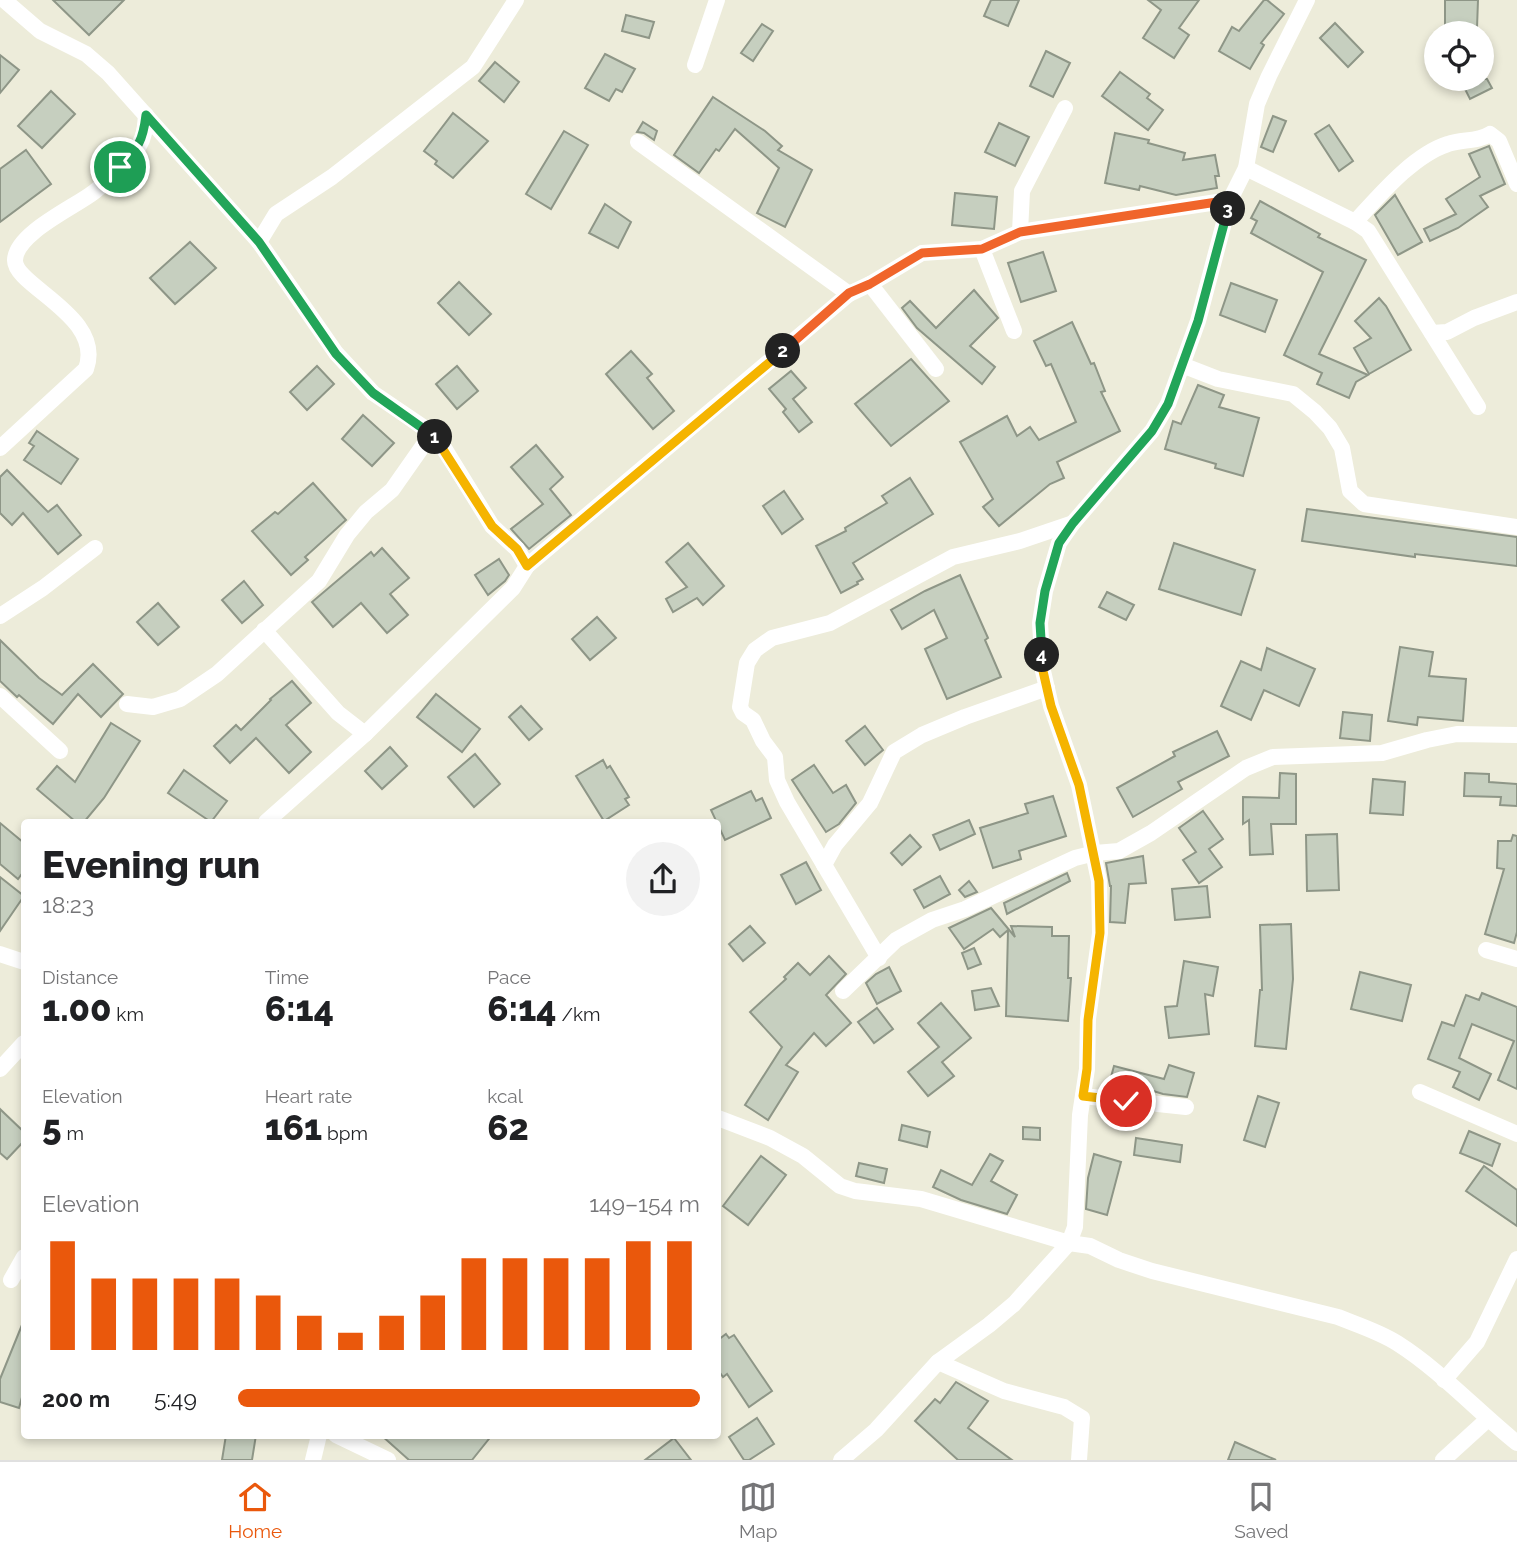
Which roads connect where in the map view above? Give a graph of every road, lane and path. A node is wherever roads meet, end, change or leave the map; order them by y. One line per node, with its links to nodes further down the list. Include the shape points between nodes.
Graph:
1 (4, 0): 7 (street, via 40,31 86,54)
2 (516, 0): 14 (street, via 473,67 276,215)
3 (717, 0): 5 (street)
4 (1307, 0): 9 (street, via 1257,104)
5 (695, 65)
6 (1065, 108): 13 (street, via 1022,191)
7 (146, 115): 14 (street); 25 (street, via 139,147 94,192 33,232 20,248 17,267 75,323 88,342 91,357 86,369)
8 (638, 142): 17 (street)
9 (1246, 168): 11 (street); 12 (street)
10 (1517, 184): 12 (street, via 1499,141 1490,134 1447,144 1390,184)
11 (1230, 200): 13 (street); 21 (street)
12 (1355, 222): 20 (street, via 1379,246)
13 (1020, 232): 15 (street)
14 (259, 242): 24 (street, via 336,354 373,393)
15 (982, 249): 16 (street, via 922,253); 19 (street)
16 (870, 284): 17 (street); 22 (street)
17 (849, 293): 29 (street)
18 (1517, 302): 20 (street, via 1447,332)
19 (1014, 331)
20 (1432, 333): 23 (street)
21 (1182, 365): 26 (street, via 1152,431); 27 (street, via 1218,379 1293,394 1330,428 1342,448 1350,491 1364,504)
22 (936, 369)
23 (1478, 407)
24 (432, 433): 29 (street, via 492,526 517,549); 31 (street, via 392,490 347,535 319,581)
25 (0, 448)
26 (1073, 523): 32 (street, via 1059,543 1045,591 1040,623); 40 (street, via 953,557 830,623 772,638 755,650 747,663 740,706 775,757 787,802)
27 (1517, 527)
28 (95, 548): 30 (street)
29 (527, 566): 35 (street, via 513,588)
30 (0, 616)
31 (264, 630): 34 (street, via 216,674 180,699 153,707); 35 (street, via 338,713)
32 (1047, 688): 39 (street, via 1079,785); 40 (street, via 965,717 894,752 870,803)
33 (0, 696): 37 (street)
34 (127, 705)
35 (365, 734): 38 (street)
36 (1517, 735): 39 (street, via 1457,734 1382,753 1273,757 1246,768 1119,851)
37 (60, 751)
38 (269, 819)
39 (1094, 853): 43 (street, via 932,920 896,940); 50 (street, via 1100,933)
40 (824, 865): 43 (street)
41 (1486, 950): 44 (street)
42 (0, 954): 45 (street)
43 (880, 958): 46 (street)
44 (1517, 959)
45 (21, 961)
46 (843, 991)
47 (21, 1046): 48 (street)
48 (0, 1069)
49 (1420, 1092): 53 (street)
50 (1083, 1096): 51 (street); 54 (street, via 1075,1227)
51 (1185, 1107)
52 (721, 1119): 54 (street, via 803,1156 840,1186 921,1199)
53 (1517, 1134)
54 (1069, 1243): 58 (street, via 1014,1304); 59 (street, via 1090,1246 1152,1271 1338,1317 1396,1343)
55 (1517, 1259): 59 (street, via 1477,1342)
56 (21, 1263): 57 (street)
57 (12, 1282)
58 (938, 1362): 66 (street, via 876,1430); 67 (street, via 1004,1391 1064,1407 1082,1418)
59 (1444, 1380): 60 (street)
60 (1488, 1419): 63 (street); 68 (street)
61 (318, 1439): 64 (street)
62 (344, 1439): 65 (street)
63 (1517, 1443)
64 (313, 1460)
65 (388, 1460)
66 (841, 1460)
67 (1079, 1460)
68 (1443, 1460)

